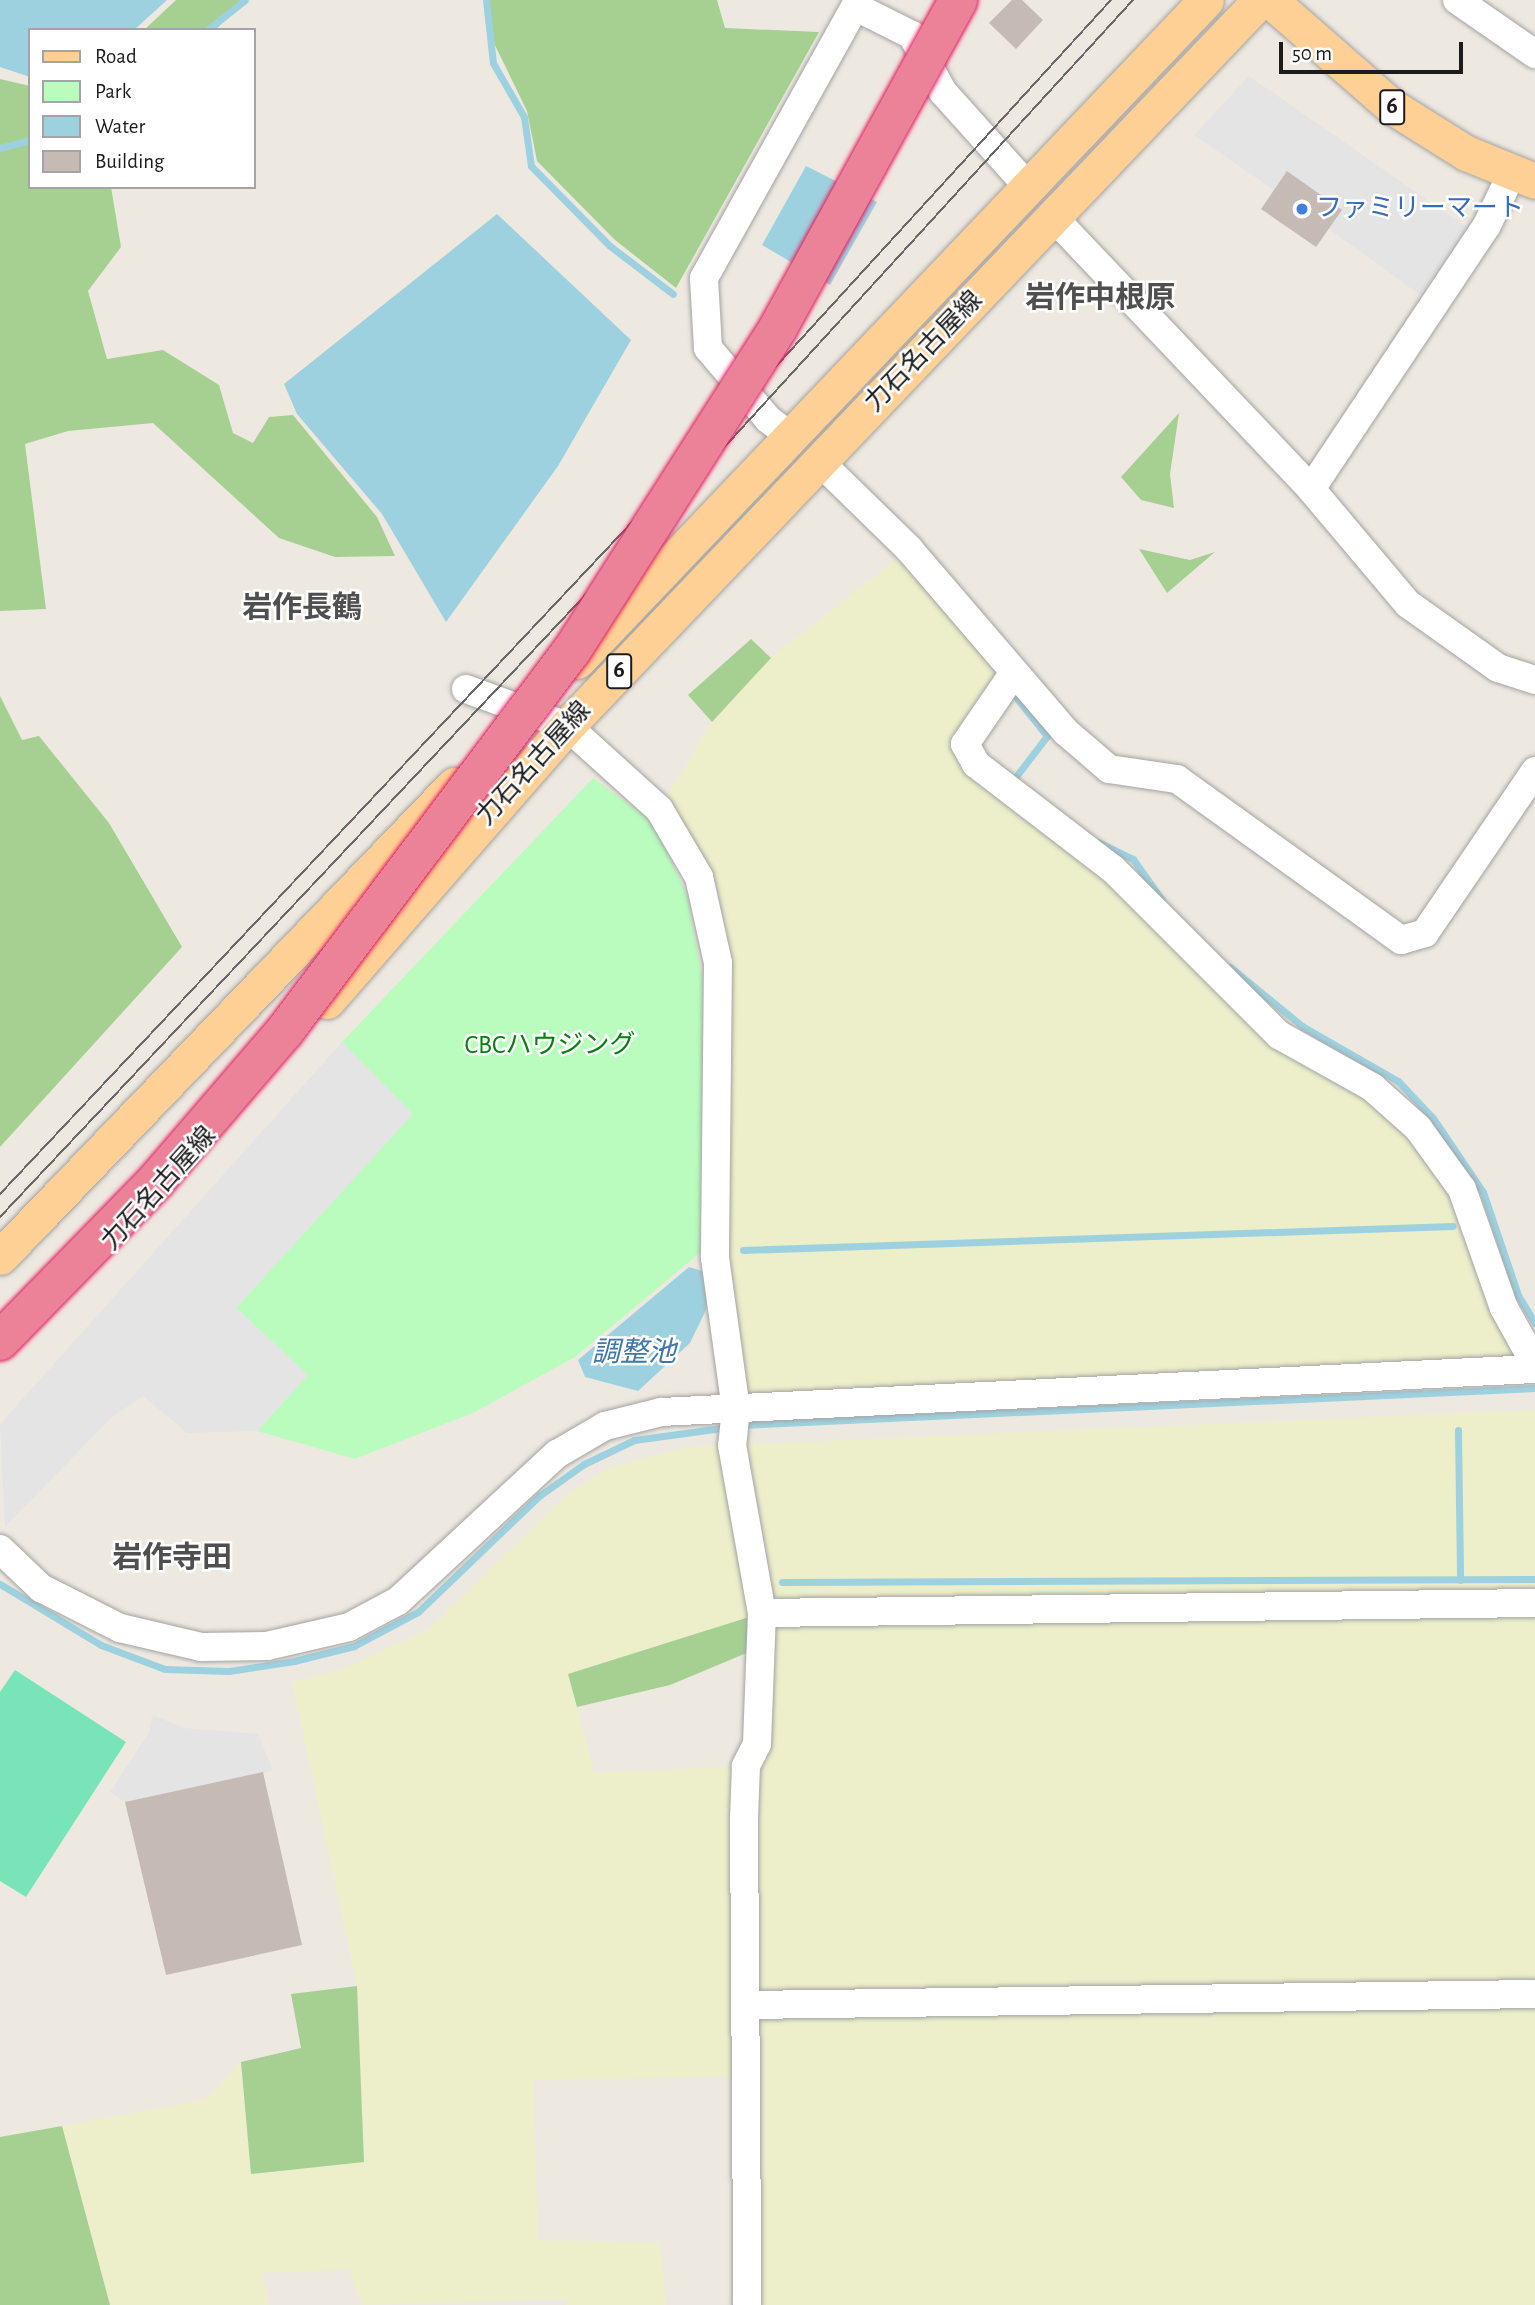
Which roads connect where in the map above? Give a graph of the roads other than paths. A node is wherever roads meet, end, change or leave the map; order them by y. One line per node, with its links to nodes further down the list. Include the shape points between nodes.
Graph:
1 (936, 0): 22 (highway, via 711,399 498,717 266,1020 142,1164)
2 (958, 0): 23 (highway, bridge, via 779,328 556,673 285,1031 138,1200)
3 (1206, 0): 10 (main road, 力石名古屋線 / 6)
4 (1260, 0): 11 (main road, 力石名古屋線 / 6)
5 (1270, 0): 9 (main road, 6, via 1391,106)
6 (1457, 0): 8 (street)
7 (857, 4): 10 (street, via 912,35 943,92); 12 (street, via 704,278 708,348 768,419)
8 (1535, 54)
9 (1523, 177): 14 (street)
10 (1029, 188): 12 (main road, 力石名古屋線 / 6)
11 (1054, 218): 13 (main road, 力石名古屋線 / 6); 14 (street)
12 (793, 438): 18 (main road, 力石名古屋線 / 6)
13 (820, 462): 15 (street, via 909,549); 19 (main road, 力石名古屋線 / 6)
14 (1311, 489): 16 (street, via 1408,604 1498,668)
15 (1013, 674): 20 (street, via 1109,769 1177,779 1401,940 1426,933); 25 (street, via 965,744 976,764 1113,869 1279,1035 1372,1087 1418,1128 1462,1189 1504,1308)
16 (1535, 680)
17 (466, 689): 18 (street)
18 (527, 712): 19 (street); 21 (main road, 力石名古屋線 / 6)
19 (567, 726): 24 (main road, 力石名古屋線 / 6, via 260,1078); 26 (street, via 659,809 699,877 718,963 715,1258)
20 (1535, 771)
21 (0, 1257)
22 (0, 1311)
23 (0, 1341)
24 (0, 1361)
25 (1535, 1367): 26 (street)
26 (736, 1409): 27 (street, via 661,1412 605,1426 519,1483 435,1572 398,1601 349,1627 307,1638 226,1647 146,1636 81,1613 41,1588); 29 (street, via 732,1445)
27 (0, 1549)
28 (1535, 1603): 29 (street)
29 (762, 1613): 31 (street, via 757,1744 746,1766 744,1819)
30 (1535, 1993): 31 (street)
31 (748, 2005): 32 (street)
32 (747, 2305)

